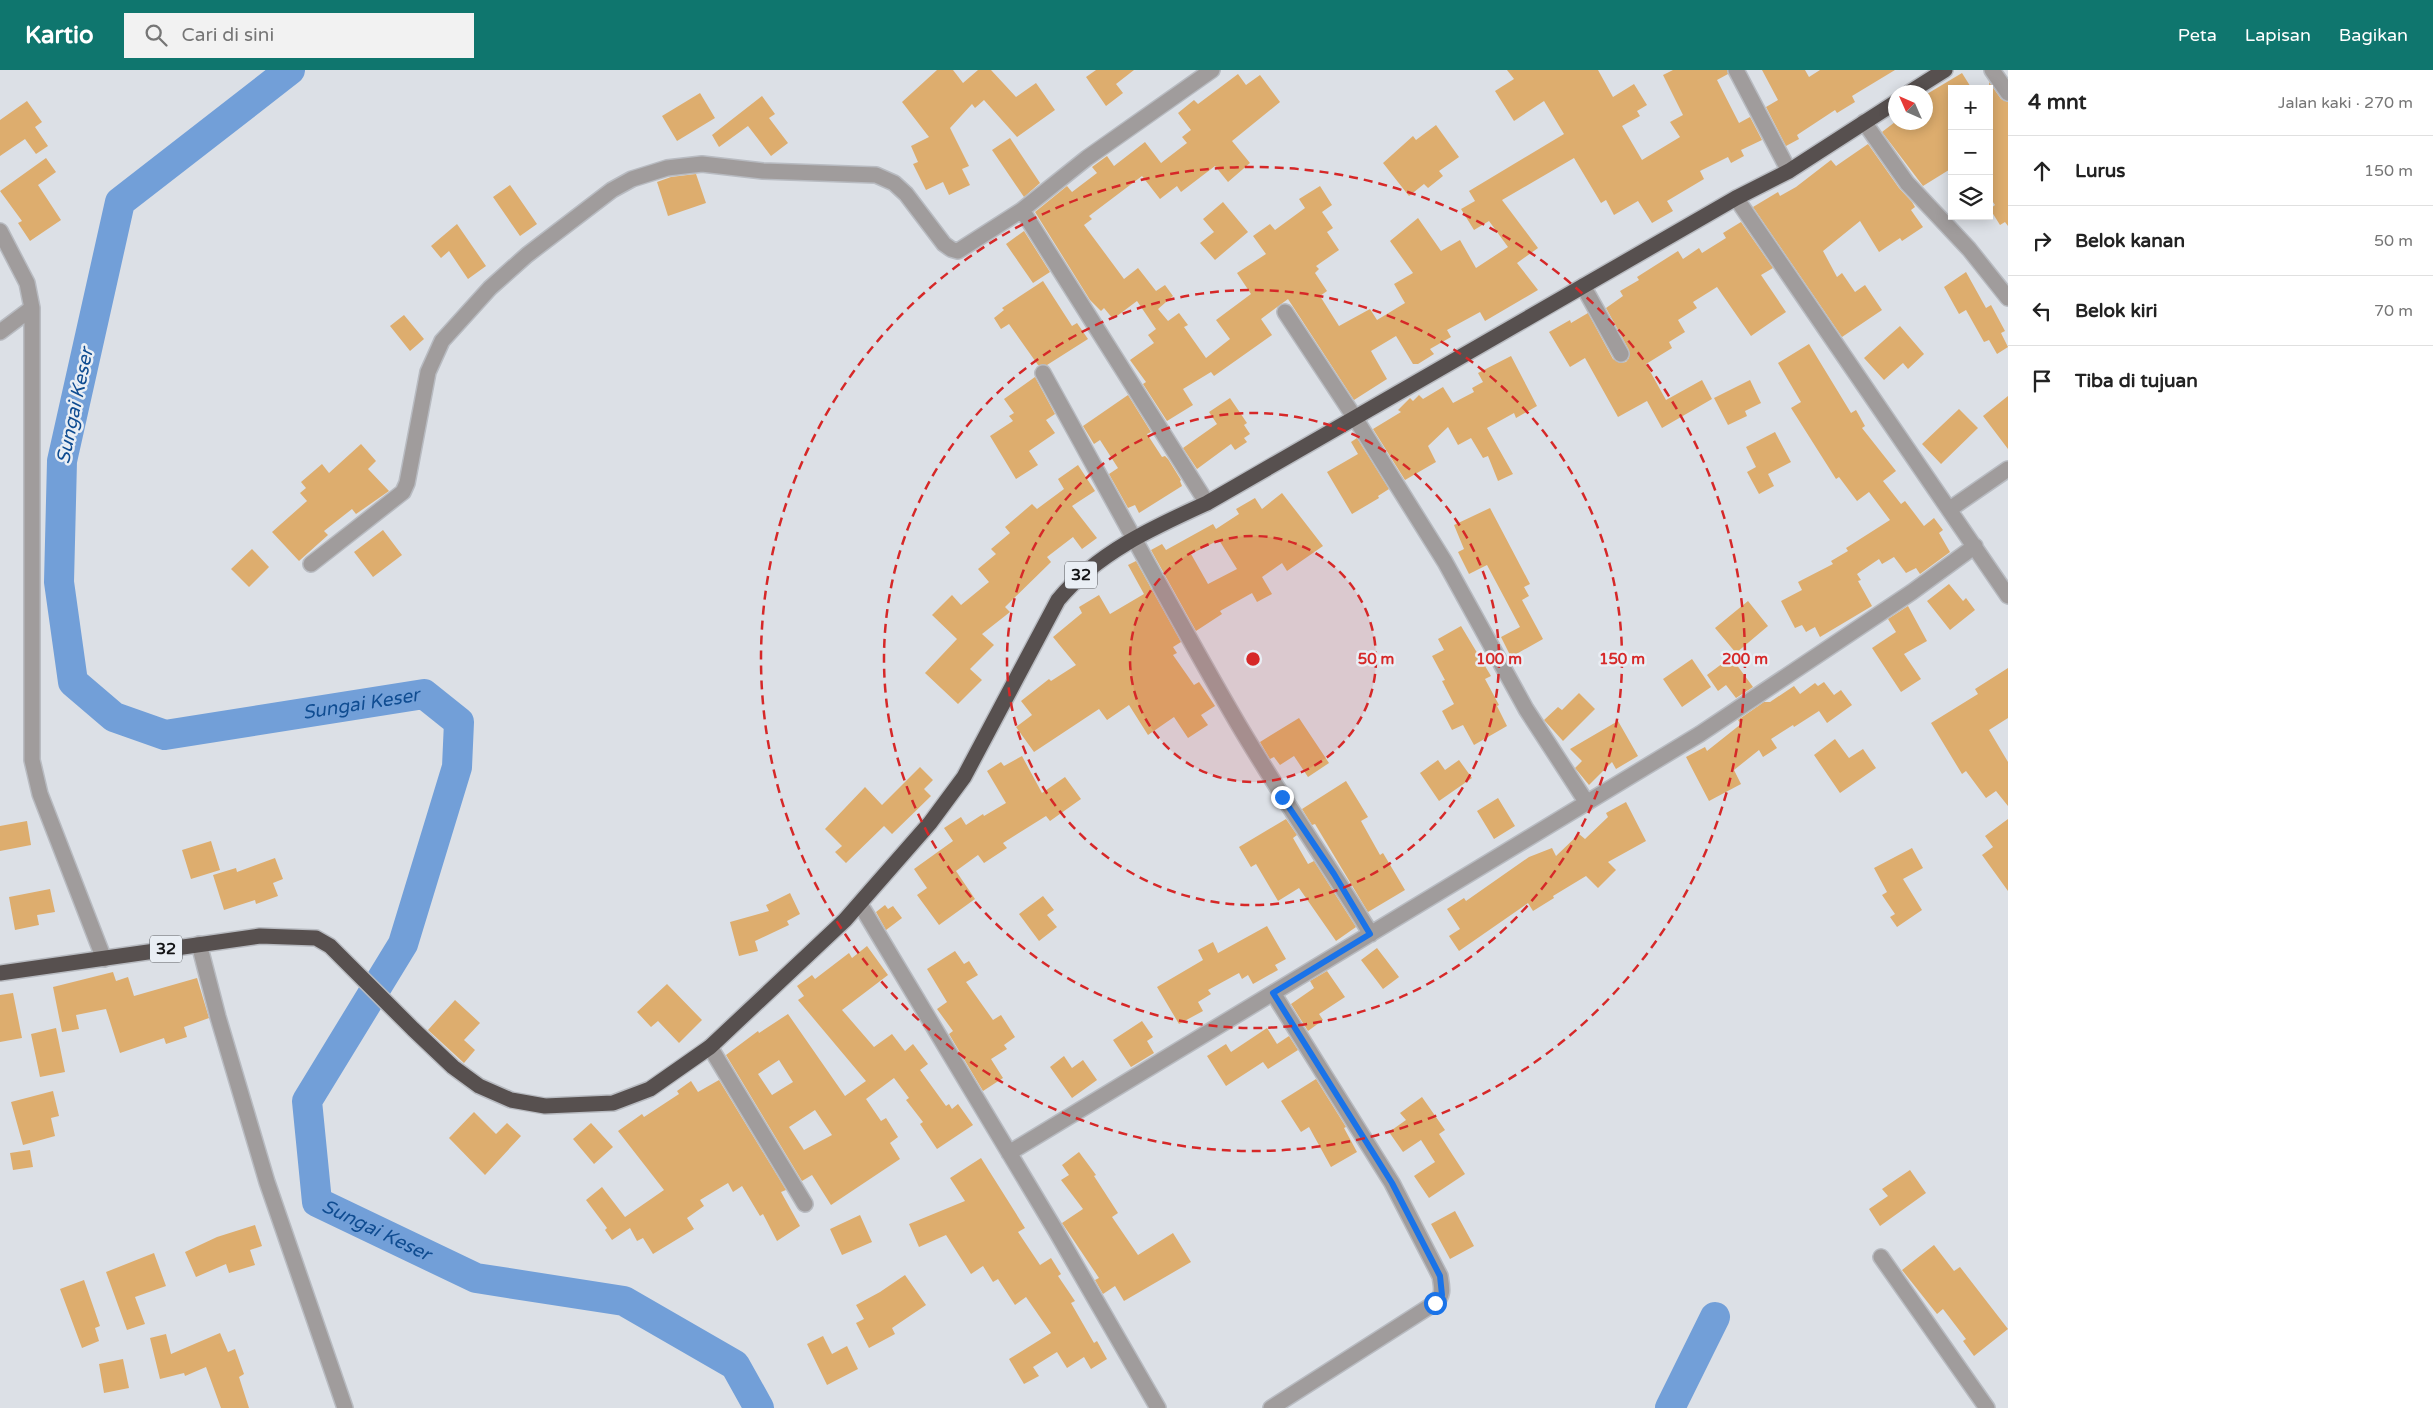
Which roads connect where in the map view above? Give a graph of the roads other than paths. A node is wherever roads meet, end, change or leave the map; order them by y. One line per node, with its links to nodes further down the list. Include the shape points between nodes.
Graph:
1 (1212, 70): 11 (street, via 1087,158)
2 (1736, 70): 9 (street)
3 (1945, 70): 5 (highway)
4 (1992, 70): 6 (street)
5 (1921, 85)
6 (2008, 93)
7 (1888, 107): 8 (highway, 32)
8 (1864, 122): 9 (highway, 32); 14 (street, via 1907,183 1969,249)
9 (1789, 171): 10 (highway, 32)
10 (1736, 198): 13 (highway, 32); 23 (street)
11 (1022, 210): 22 (street); 26 (street, via 958,251 944,244 894,183 876,176 763,171 702,164 667,168 632,179 612,190 527,254 490,288 442,342 428,372 403,492)
12 (0, 231): 15 (street, via 28,284)
13 (1583, 286): 18 (street); 20 (highway, 32)
14 (2008, 298)
15 (32, 308): 17 (street); 32 (street, via 32,760 40,794)
16 (1285, 312): 20 (street)
17 (0, 332)
18 (1621, 354)
19 (1043, 373): 24 (street)
20 (1355, 418): 22 (highway, 32); 28 (street, via 1445,562 1526,710)
21 (2008, 469): 23 (street)
22 (1207, 503): 24 (highway, 32)
23 (1950, 509): 25 (street)
24 (1135, 539): 29 (highway, 32, via 1100,560 1074,581 1058,600 964,777 930,823); 30 (street, via 1230,711)
25 (1975, 546): 27 (street); 28 (street, via 1844,639 1700,734)
26 (311, 564)
27 (2008, 596)
28 (1587, 803): 30 (street)
29 (860, 904): 35 (highway, 32); 36 (street)
30 (1370, 934): 34 (street)
31 (199, 944): 32 (highway, 32); 35 (highway, 32, via 269,936 316,938 330,946 453,1067 479,1086 511,1100 545,1106 613,1103 650,1089); 39 (street, via 267,1182)
32 (104, 959): 33 (highway, 32)
33 (0, 973)
34 (1273, 993): 36 (street); 41 (street, via 1392,1183 1440,1276 1442,1295 1435,1303)
35 (710, 1047): 37 (street)
36 (1009, 1153): 40 (street)
37 (805, 1204)
38 (1880, 1257): 42 (street)
39 (345, 1408)
40 (1158, 1408)
41 (1271, 1408)
42 (1986, 1408)

